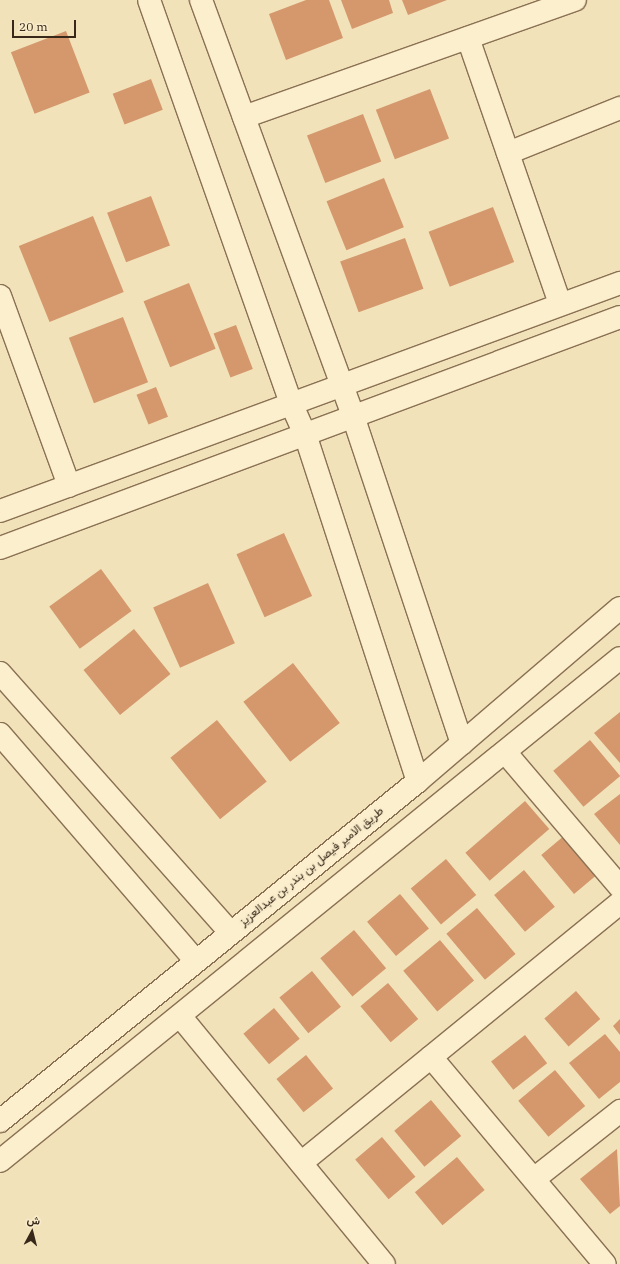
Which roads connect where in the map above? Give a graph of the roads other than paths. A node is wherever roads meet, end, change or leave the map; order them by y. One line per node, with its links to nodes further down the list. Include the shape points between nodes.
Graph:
1 (149, 0): 13 (street)
2 (201, 0): 6 (street)
3 (575, 0): 4 (street)
4 (468, 38): 6 (street); 7 (street)
5 (620, 108): 7 (street)
6 (244, 117): 12 (street)
7 (508, 153): 10 (street)
8 (620, 283): 10 (street)
9 (0, 296): 16 (street)
10 (560, 304): 12 (street)
11 (620, 317): 14 (street)
12 (340, 385): 13 (street); 14 (street)
13 (290, 404): 15 (street); 16 (street)
14 (353, 416): 15 (street); 23 (street)
15 (305, 434): 18 (street); 25 (street)
16 (69, 486): 17 (street)
17 (0, 511)
18 (0, 548)
19 (620, 608): 23 (street, طريق الامير فيصل بن بندر بن عبدالعزيز)
20 (620, 658): 24 (street)
21 (0, 673): 28 (street)
22 (0, 734): 29 (street)
23 (462, 742): 25 (street, طريق الامير فيصل بن بندر بن عبدالعزيز)
24 (505, 752): 26 (street); 30 (street)
25 (418, 781): 28 (street, طريق الامير فيصل بن بندر بن عبدالعزيز)
26 (620, 887)
27 (620, 903): 31 (street)
28 (229, 931): 29 (street, طريق الامير فيصل بن بندر بن عبدالعزيز)
29 (194, 959): 33 (street, طريق الامير فيصل بن بندر بن عبدالعزيز)
30 (180, 1016): 34 (street); 35 (street)
31 (432, 1057): 35 (street); 36 (street)
32 (620, 1111): 36 (street)
33 (0, 1120)
34 (0, 1161)
35 (301, 1163): 37 (street)
36 (534, 1179): 38 (street)
37 (384, 1264)
38 (605, 1264)

